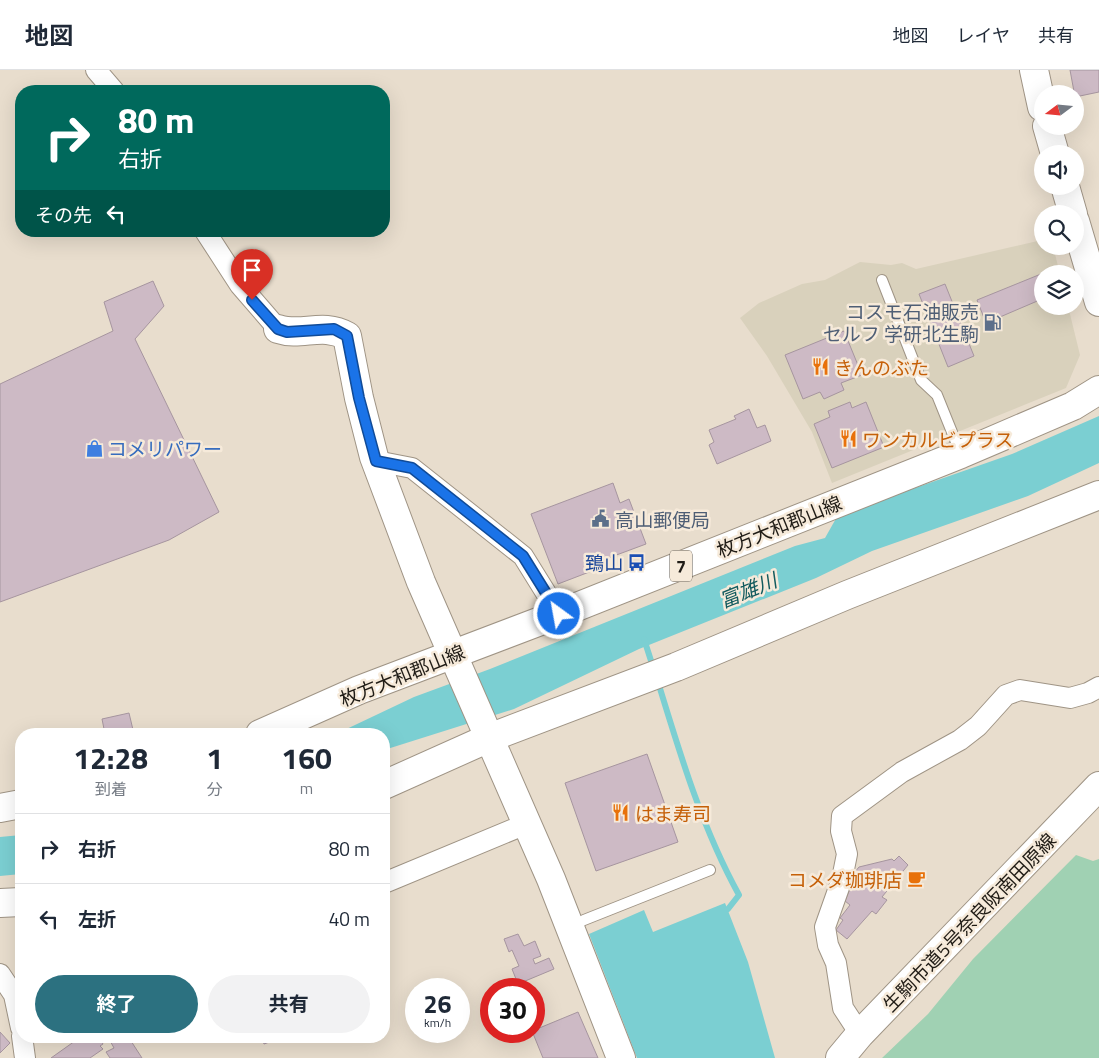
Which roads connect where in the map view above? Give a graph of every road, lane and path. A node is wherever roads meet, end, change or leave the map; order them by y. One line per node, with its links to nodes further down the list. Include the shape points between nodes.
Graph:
1 (96, 70): 3 (street)
2 (1034, 70): 4 (main road)
3 (109, 85)
4 (1037, 85)
5 (209, 237): 9 (street, via 240,285)
6 (1084, 251): 8 (main road)
7 (882, 280): 11 (lane, via 921,380 938,395)
8 (1099, 302)
9 (278, 329): 12 (main road, via 287,332 334,329 347,336)
10 (1099, 390): 11 (main road, 枚方大和郡山線 / 7, via 1073,406)
11 (961, 454): 14 (main road, 枚方大和郡山線 / 7)
12 (376, 461): 14 (street, via 412,468 523,556); 15 (main road)
13 (1099, 495): 18 (main road, via 676,667)
14 (559, 614): 15 (main road, 枚方大和郡山線 / 7)
15 (452, 654): 17 (main road, 枚方大和郡山線 / 7); 18 (main road)
16 (1094, 690): 31 (street, via 1070,698 1020,690 1006,696 960,740 902,772 842,816 841,831 847,854 825,927 836,963 843,1008)
17 (274, 728)
18 (489, 738): 19 (main road); 23 (main road)
19 (390, 782)
20 (1099, 786): 31 (main road, 生駒市道5号奈良阪南田原線)
21 (15, 805): 22 (main road)
22 (0, 808)
23 (526, 824): 25 (street); 28 (main road)
24 (710, 870): 28 (lane)
25 (390, 881)
26 (15, 902): 27 (main road)
27 (0, 903)
28 (569, 928): 34 (main road)
29 (0, 974): 30 (street)
30 (15, 992)
31 (860, 1034): 35 (main road, 生駒市道5号奈良阪南田原線)
32 (23, 1043): 33 (street)
33 (25, 1058)
34 (621, 1058)
35 (840, 1058)

